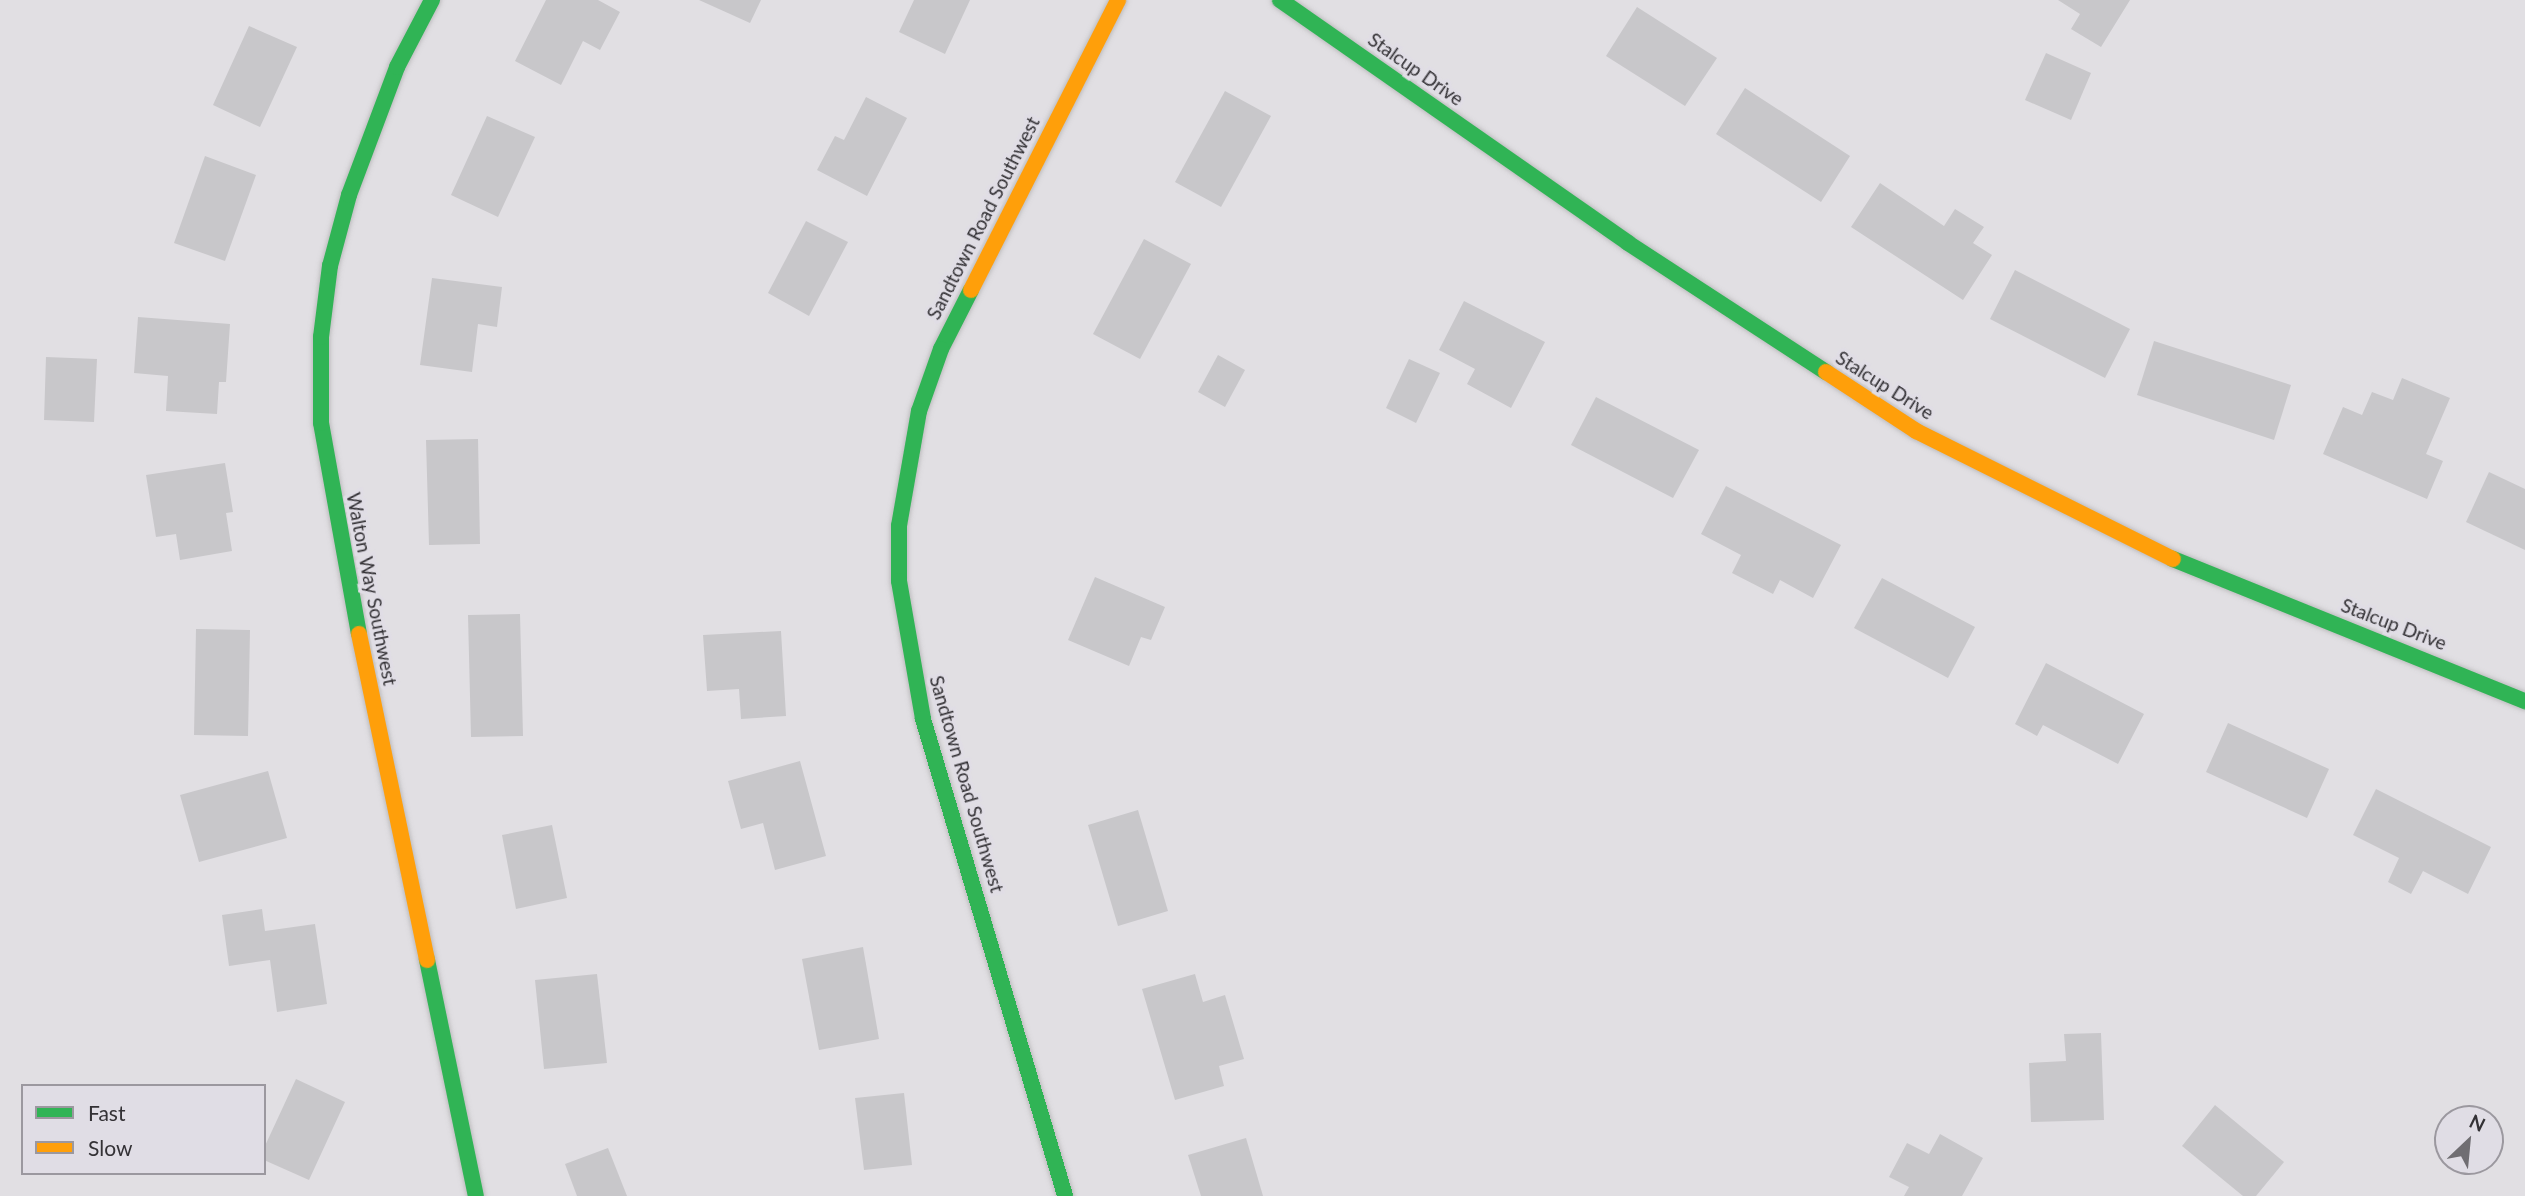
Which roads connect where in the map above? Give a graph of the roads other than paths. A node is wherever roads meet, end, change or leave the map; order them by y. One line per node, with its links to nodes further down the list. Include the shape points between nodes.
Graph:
1 (432, 0): 5 (street, Walton Way Southwest, via 397,67 330,266 321,337 321,423 334,514)
2 (1118, 0): 6 (street, Sandtown Road Southwest, via 941,349 919,411 899,526 899,581 923,719)
3 (1280, 0): 4 (street, Stalcup Drive, via 1628,243 1916,431 2137,543 2245,591 2405,649)
4 (2525, 701)
5 (475, 1196)
6 (1065, 1196)

